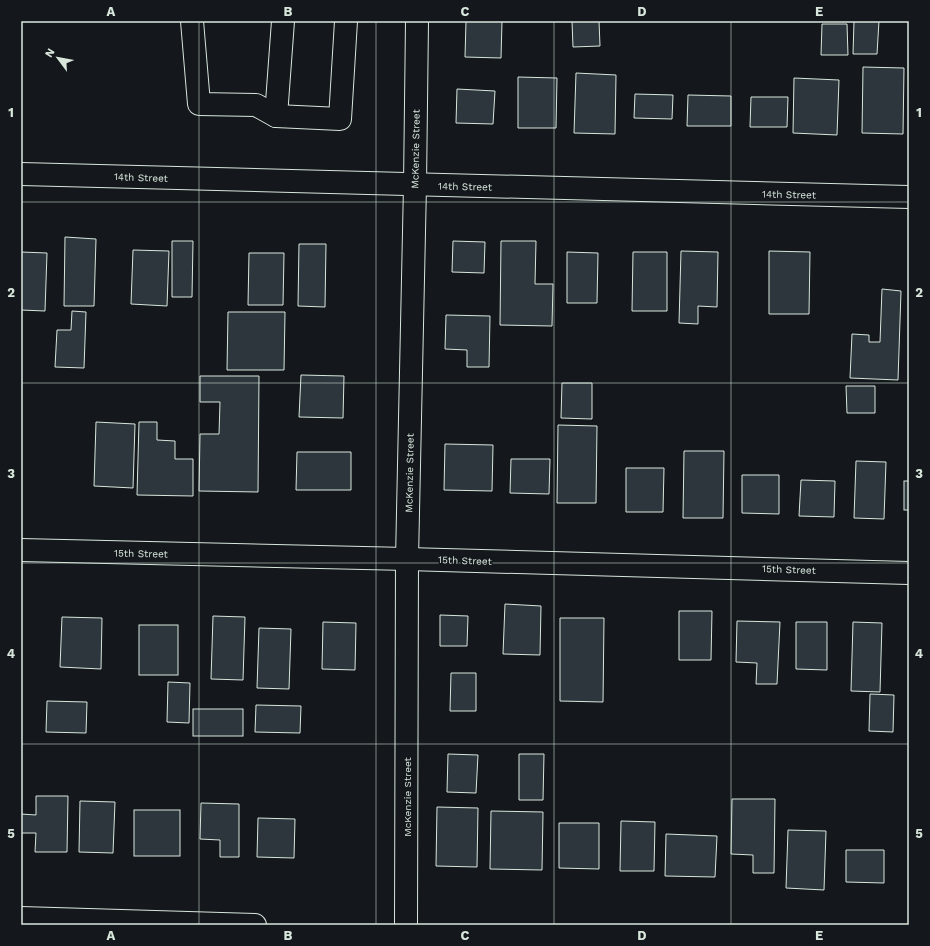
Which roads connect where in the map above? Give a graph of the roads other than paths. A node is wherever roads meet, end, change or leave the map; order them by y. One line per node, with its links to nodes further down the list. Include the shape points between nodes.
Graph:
1 (192, 21): 5 (street, via 199,104 256,105)
2 (283, 21): 5 (street)
3 (346, 21): 5 (street, via 340,119)
4 (417, 21): 7 (street, McKenzie Street)
5 (276, 116)
6 (21, 174): 7 (street, 14th Street)
7 (415, 185): 8 (street, 14th Street); 10 (street, McKenzie Street)
8 (909, 197)
9 (21, 550): 10 (street, 15th Street)
10 (407, 559): 11 (street, 15th Street); 14 (street, McKenzie Street)
11 (909, 572)
12 (21, 918): 13 (street)
13 (255, 925)
14 (406, 925)

